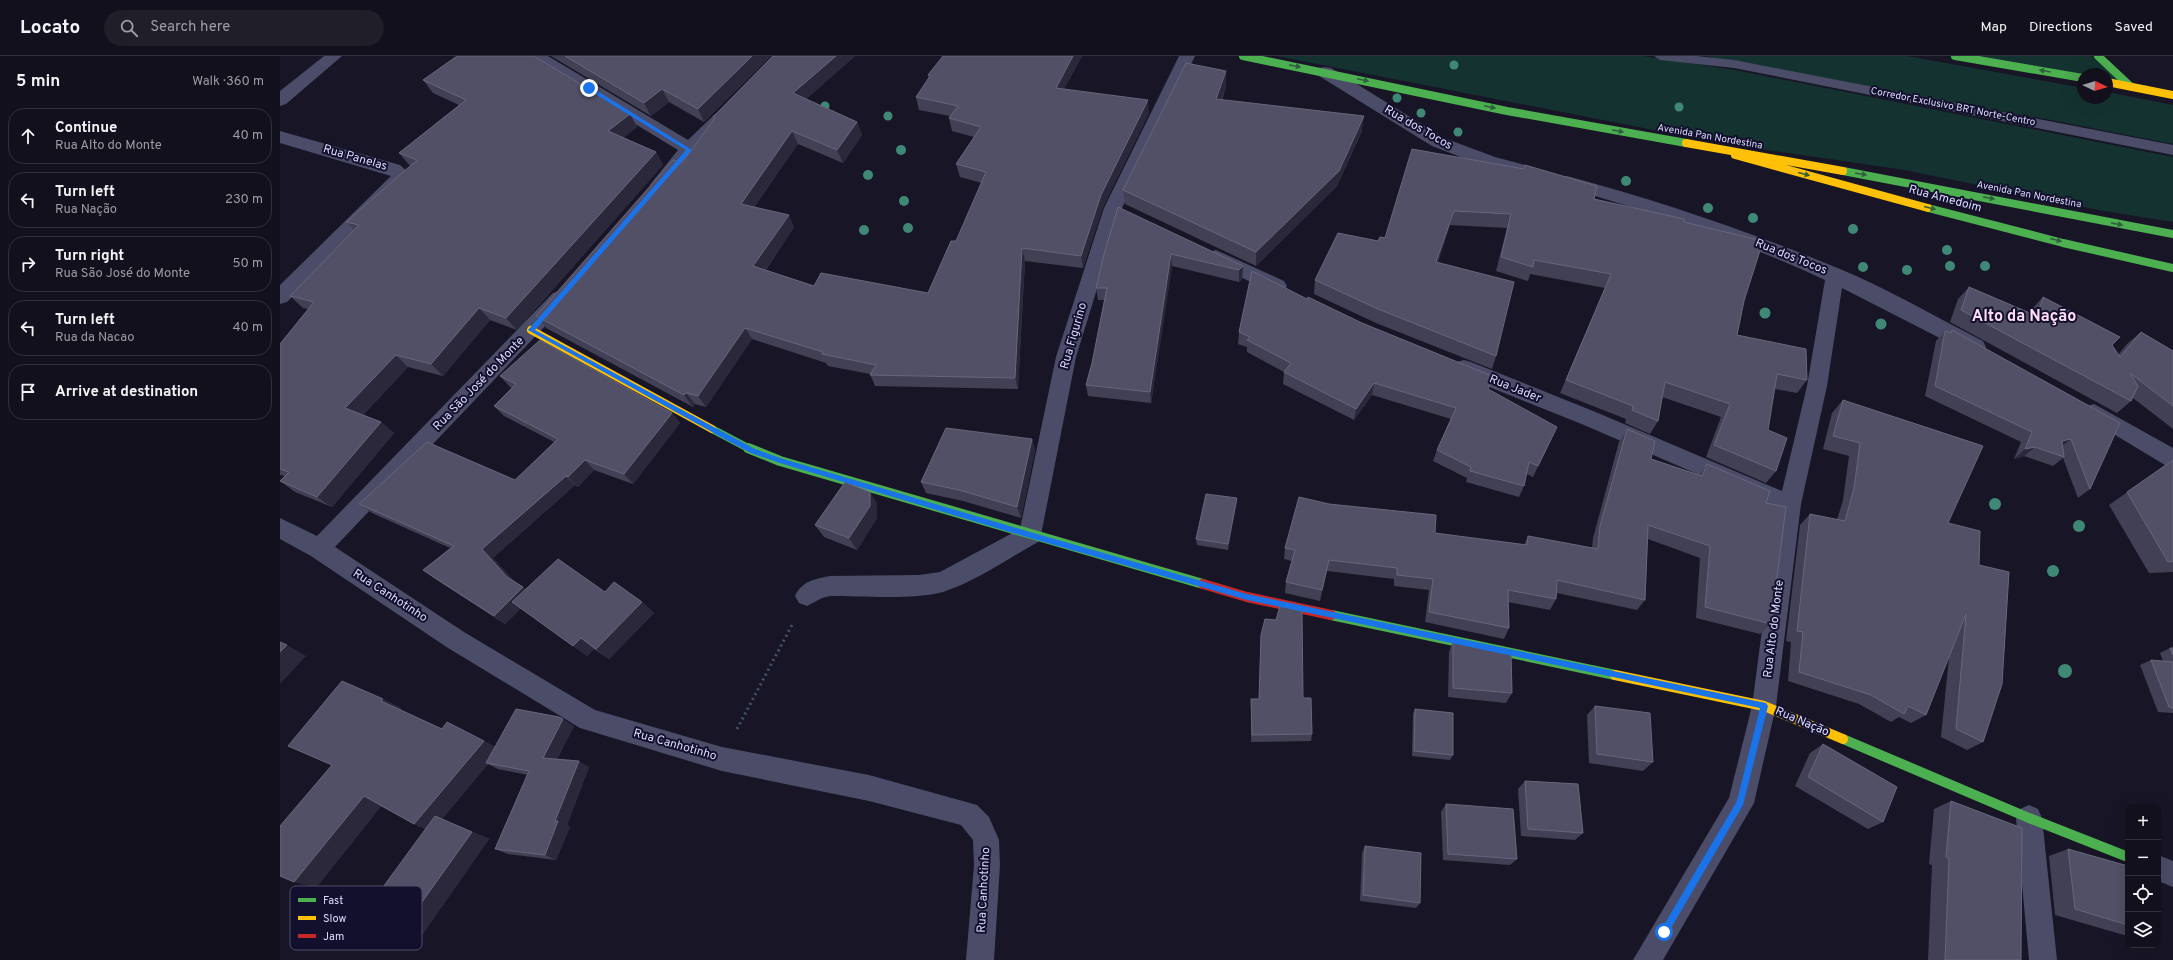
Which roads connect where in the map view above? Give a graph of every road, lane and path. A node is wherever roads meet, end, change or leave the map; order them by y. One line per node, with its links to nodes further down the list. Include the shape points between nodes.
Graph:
1 (334, 56): 16 (street)
2 (536, 56): 20 (street)
3 (1187, 56): 39 (street, Rua Figurino, via 1120,211 1066,357)
4 (1243, 56): 11 (main road, Avenida Pan Nordestina, one-way to 11)
5 (1660, 56): 10 (lane)
6 (1708, 56): 10 (lane)
7 (1955, 56): 8 (main road)
8 (1959, 56): 12 (main road, one-way to 8)
9 (2098, 56): 14 (main road)
10 (1734, 64): 21 (lane, Corredor Exclusivo BRT Norte-Centro)
11 (1325, 72): 19 (main road, Avenida Pan Nordestina, one-way to 19); 28 (street, Rua dos Tocos, via 1438,142 1461,152 1718,228)
12 (2077, 77)
13 (2113, 83): 14 (main road)
14 (2130, 86): 15 (main road)
15 (2173, 95)
16 (280, 100)
17 (733, 106): 20 (street)
18 (280, 137): 31 (street, Rua Panelas, via 394,169 401,174 397,182)
19 (1713, 149): 23 (main road, Avenida Pan Nordestina, one-way to 23, via 1912,183); 25 (main road, Rua Amedoim, one-way to 25)
20 (689, 150): 22 (street)
21 (2173, 150)
22 (647, 198)
23 (2173, 234)
24 (1198, 248): 30 (street)
25 (2125, 258): 26 (main road, Rua Amedoim); 27 (main road)
26 (2173, 268)
27 (2173, 273)
28 (1835, 275): 33 (street, Rua dos Tocos); 37 (street, Rua Alto do Monte, via 1817,386)
29 (574, 282): 32 (street, Rua São José do Monte)
30 (1296, 295)
31 (280, 297)
32 (531, 330): 39 (main road, Rua Nação, via 753,451); 40 (street, Rua São José do Monte)
33 (1992, 356)
34 (1448, 362): 37 (street, Rua Jader, via 1592,419)
35 (2076, 402): 36 (street)
36 (2173, 459)
37 (1790, 504): 42 (street, Rua Alto do Monte)
38 (280, 528): 40 (street, Rua Canhotinho)
39 (1030, 535): 41 (street, via 958,576 942,582 919,585 830,586 816,589); 42 (main road, Rua Nação, via 1247,597)
40 (319, 549): 43 (street, Rua Canhotinho, via 456,640 589,720)
41 (807, 596): 43 (path)
42 (1764, 706): 44 (main road, Rua Nação); 49 (street, Rua Alto do Monte, via 1741,803)
43 (722, 759): 48 (street, Rua Canhotinho, via 869,788 968,814 980,826 986,840 988,865)
44 (2029, 818): 45 (main road, Rua Nação); 50 (street)
45 (2125, 855)
46 (2161, 869): 47 (street)
47 (2173, 874)
48 (980, 960)
49 (1647, 960)
50 (2043, 960)

